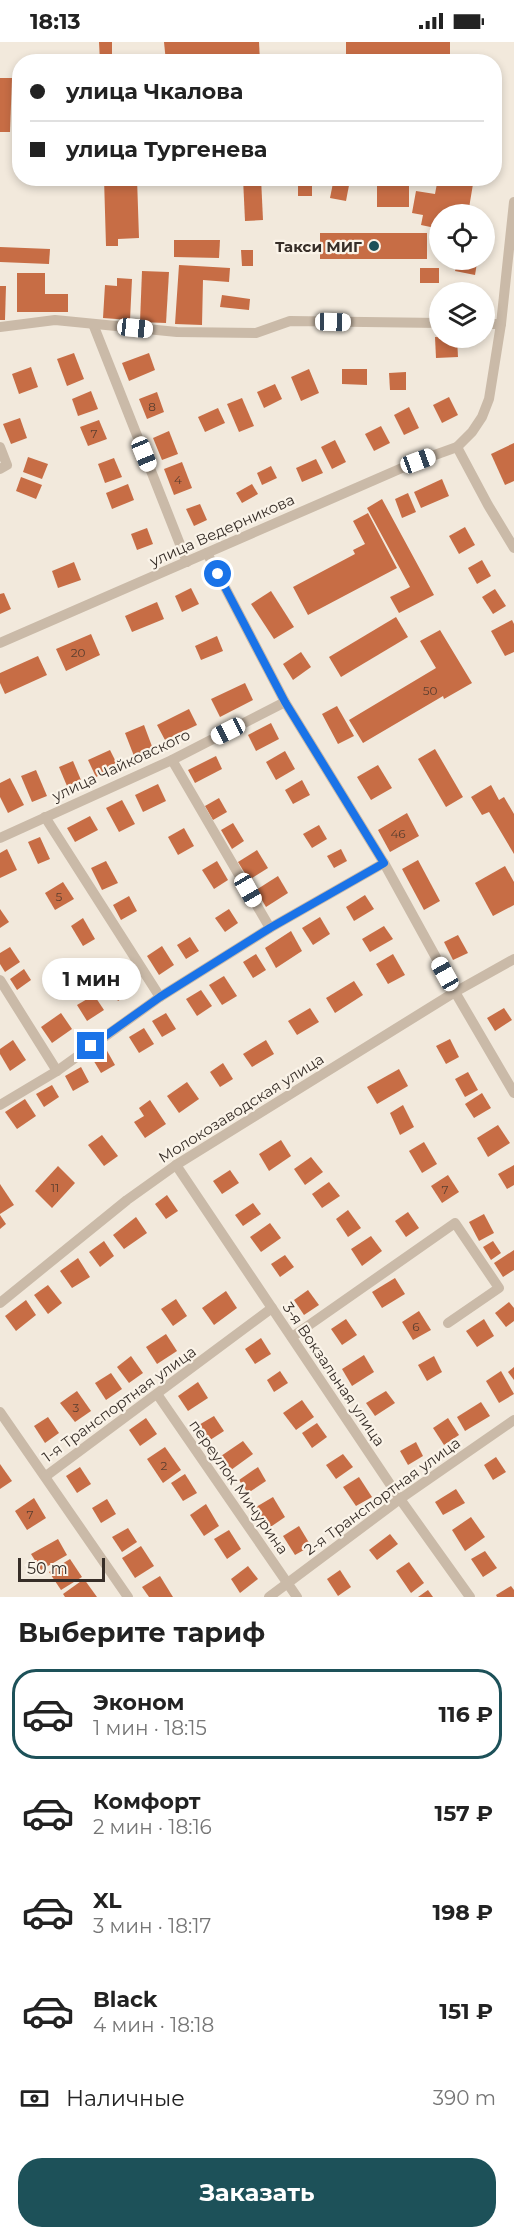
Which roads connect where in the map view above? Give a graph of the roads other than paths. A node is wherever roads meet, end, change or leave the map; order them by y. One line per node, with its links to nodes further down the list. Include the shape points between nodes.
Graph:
1 (514, 202): 5 (street)
2 (429, 323): 3 (street, via 290,321 256,333 177,332)
3 (93, 324): 6 (street, via 55,320); 12 (street)
4 (495, 324): 5 (street)
5 (501, 324): 8 (street, via 489,399 482,417)
6 (0, 327)
7 (0, 447): 9 (street, via 7,465)
8 (457, 447): 10 (street); 11 (street, улица Ведерникова)
9 (0, 469)
10 (514, 548)
11 (207, 553): 12 (street, улица Ведерникова); 14 (street)
12 (187, 562): 13 (street, улица Ведерникова)
13 (0, 643)
14 (285, 702): 15 (street, улица Чайковского); 18 (street)
15 (172, 760): 16 (street, улица Чайковского); 19 (street)
16 (45, 817): 17 (street, улица Чайковского); 23 (street)
17 (0, 838)
18 (384, 863): 19 (street); 22 (street)
19 (270, 928): 23 (street)
20 (514, 959): 22 (street, Молокозаводская улица)
21 (0, 980): 24 (street)
22 (455, 992): 25 (street); 27 (street, Молокозаводская улица)
23 (160, 997): 24 (street)
24 (57, 1071): 26 (street)
25 (514, 1093)
26 (0, 1105)
27 (176, 1165): 28 (street, Молокозаводская улица); 29 (street, 3-я Вокзальная улица)
28 (0, 1303)
29 (273, 1308): 31 (street, 3-я Вокзальная улица); 32 (street, 1-я Транспортная улица)
30 (448, 1323): 31 (street, via 499,1288 455,1223)
31 (292, 1337): 36 (street, 3-я Вокзальная улица)
32 (157, 1394): 35 (street, 1-я Транспортная улица); 37 (street, переулок Мичурина)
33 (0, 1412): 35 (street, 1-я Транспортная улица)
34 (514, 1420): 36 (street, 2-я Транспортная улица)
35 (46, 1476): 38 (street)
36 (400, 1499): 37 (street, 2-я Транспортная улица); 41 (street, 3-я Вокзальная улица)
37 (288, 1583): 39 (street, 2-я Транспортная улица); 40 (street, переулок Мичурина)
38 (128, 1597)
39 (269, 1597)
40 (297, 1597)
41 (470, 1597)

